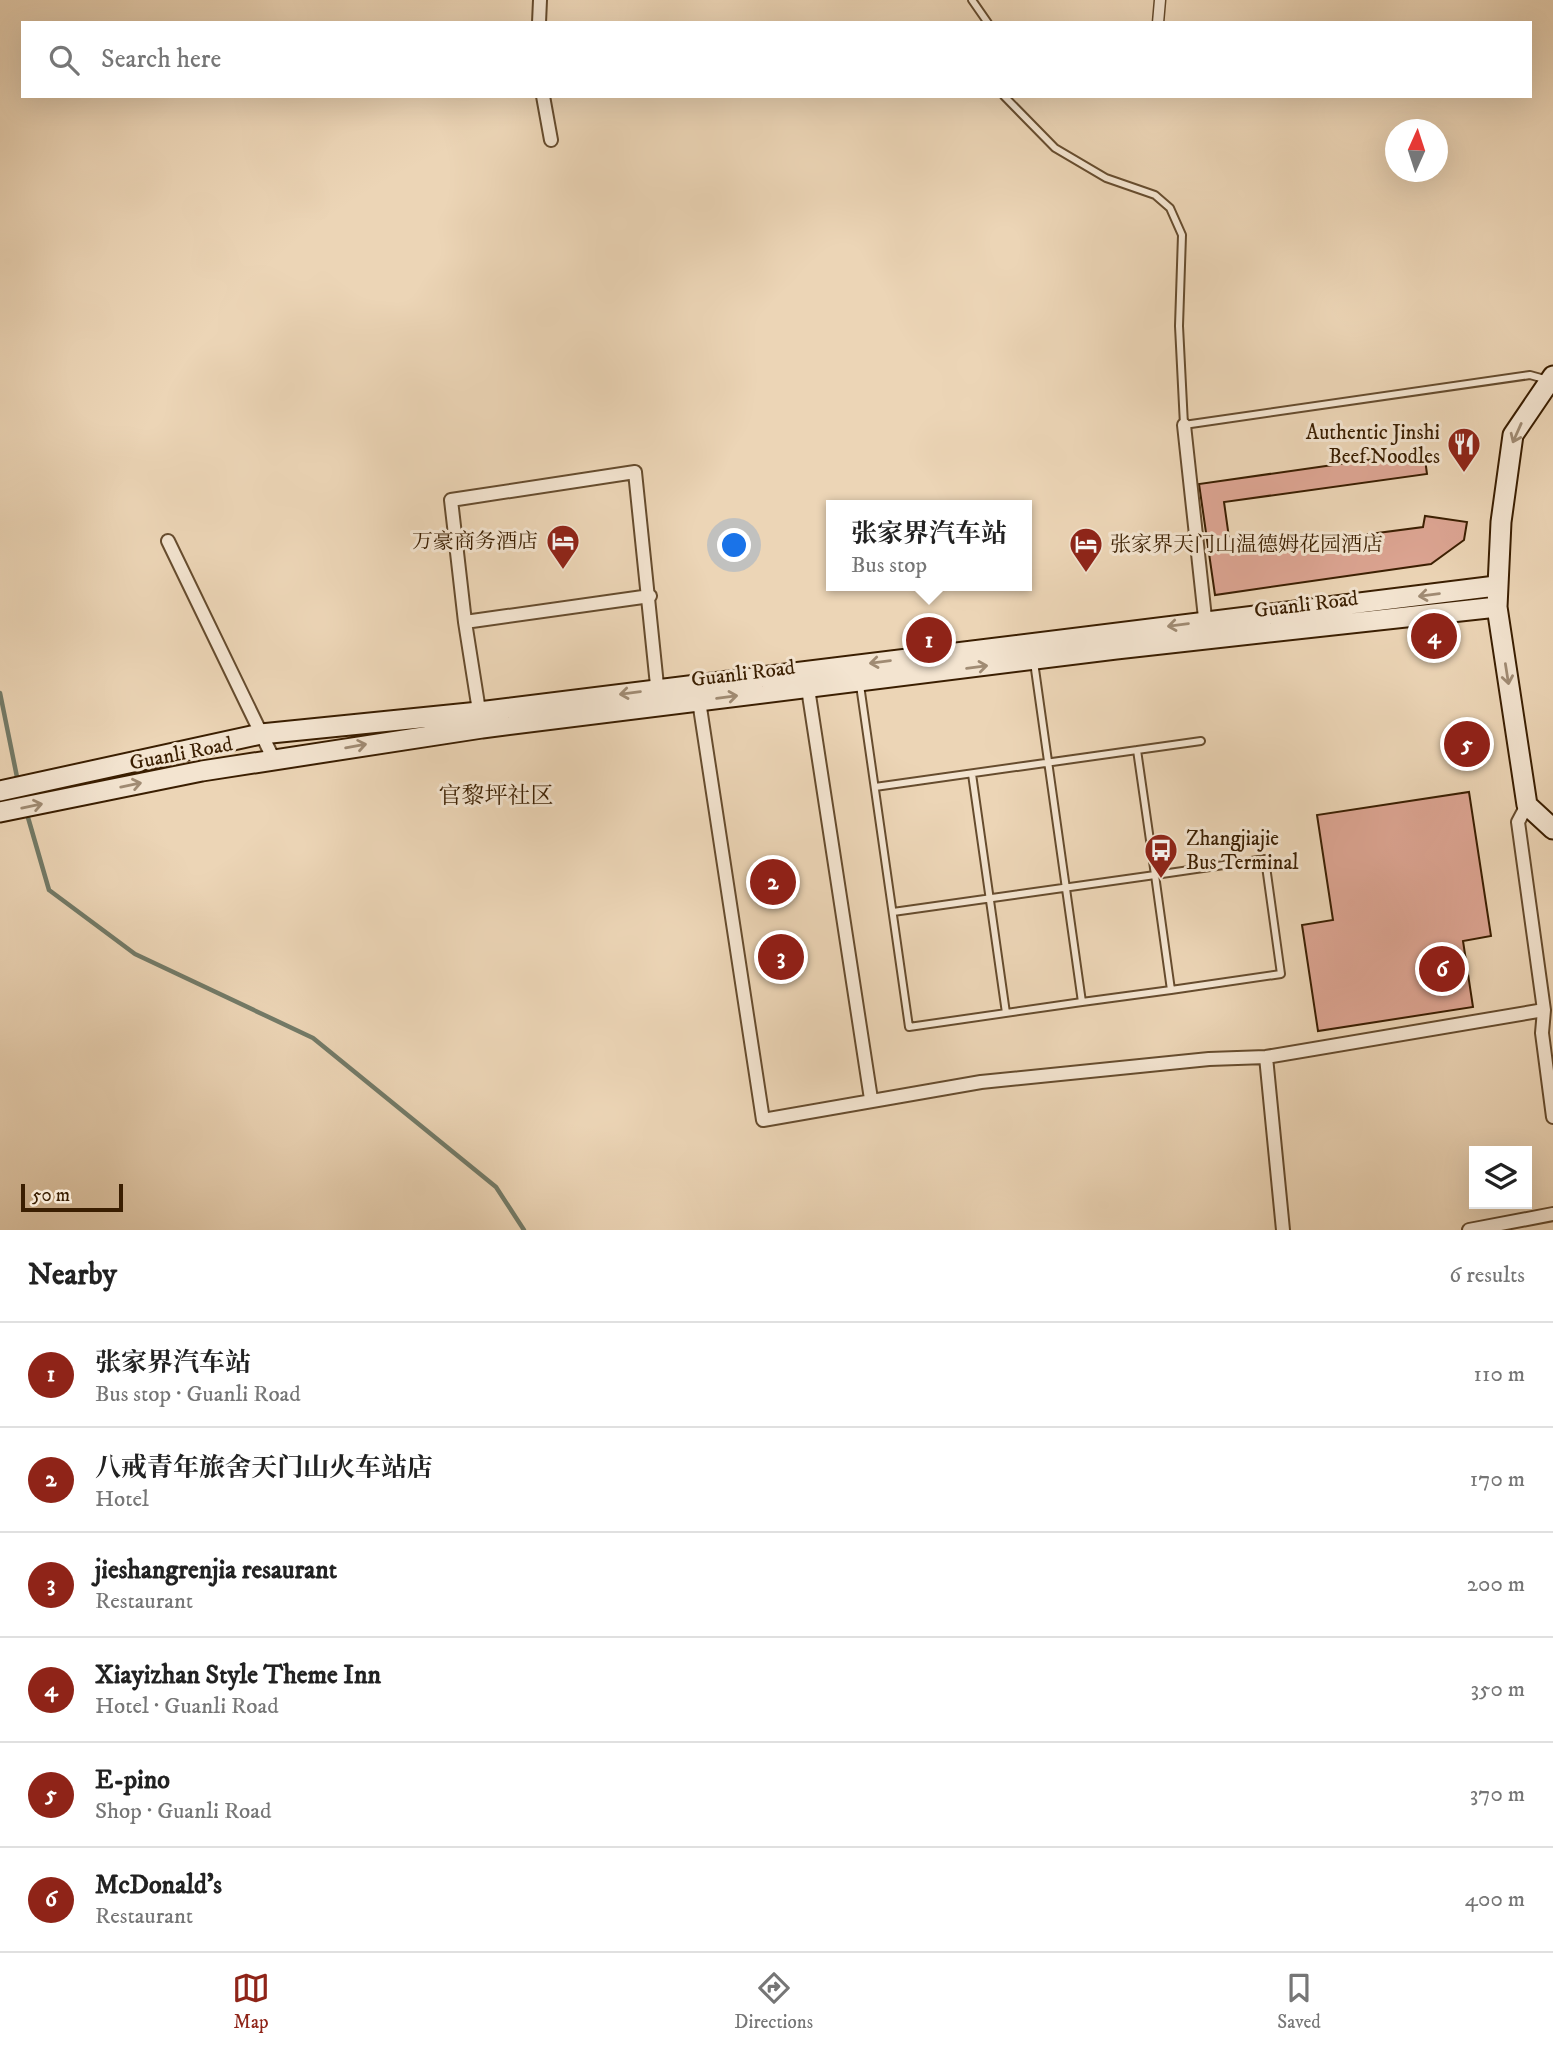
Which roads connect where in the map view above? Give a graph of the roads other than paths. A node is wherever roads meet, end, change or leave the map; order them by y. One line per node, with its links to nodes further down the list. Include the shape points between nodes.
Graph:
1 (540, 0): 4 (street)
2 (972, 0): 5 (lane)
3 (1160, 0): 6 (street)
4 (539, 21)
5 (987, 21)
6 (1158, 21)
7 (543, 98): 9 (street)
8 (1005, 98): 11 (lane, via 1055,148 1106,178 1155,195 1170,208 1182,235 1179,326)
9 (551, 140)
10 (1552, 378): 11 (lane, via 1530,375); 13 (main road, one-way to 13, via 1513,435)
11 (1184, 425): 17 (street)
12 (168, 541): 24 (street)
13 (1496, 586): 15 (main road); 17 (main road, Guanli Road, one-way to 17)
14 (650, 596): 16 (street); 16 (street, via 635,472 451,500); 21 (street)
15 (1497, 607): 17 (main road, Guanli Road); 32 (main road, one-way to 32)
16 (464, 621): 23 (street)
17 (1207, 630): 18 (main road, Guanli Road); 19 (main road, Guanli Road, one-way to 19)
18 (1034, 660): 20 (main road, Guanli Road, one-way to 18); 28 (lane)
19 (806, 680): 20 (main road, Guanli Road); 21 (main road, Guanli Road); 22 (main road, Guanli Road, one-way to 19); 44 (street)
20 (860, 682): 30 (lane)
21 (658, 698): 22 (main road, Guanli Road); 23 (main road, Guanli Road)
22 (699, 701): 44 (street, via 763,1120)
23 (481, 720): 24 (main road, Guanli Road); 27 (main road, Guanli Road, one-way to 23)
24 (261, 734): 27 (street); 31 (main road, Guanli Road)
25 (1201, 741): 26 (lane)
26 (1137, 750): 28 (lane); 35 (lane)
27 (274, 760): 33 (main road, Guanli Road, one-way to 27)
28 (1048, 763): 29 (lane); 36 (lane)
29 (972, 774): 30 (lane); 37 (lane)
30 (875, 787): 38 (lane)
31 (0, 791)
32 (1527, 805): 34 (main road); 41 (street, via 1518,822)
33 (0, 812)
34 (1553, 829)
35 (1155, 874): 36 (lane); 39 (lane); 39 (lane, via 1265,859 1281,974)
36 (1066, 887): 37 (lane); 40 (lane)
37 (990, 898): 38 (lane); 42 (lane)
38 (893, 912): 42 (lane, via 909,1027)
39 (1171, 990): 40 (lane)
40 (1082, 1002): 42 (lane)
41 (1544, 1010): 43 (street); 45 (street, via 1542,1033)
42 (1006, 1013)
43 (1266, 1058): 44 (street, via 1209,1059 981,1082); 47 (street)
44 (871, 1099)
45 (1553, 1117)
46 (1553, 1214): 48 (street)
47 (1283, 1230)
48 (1469, 1230)

